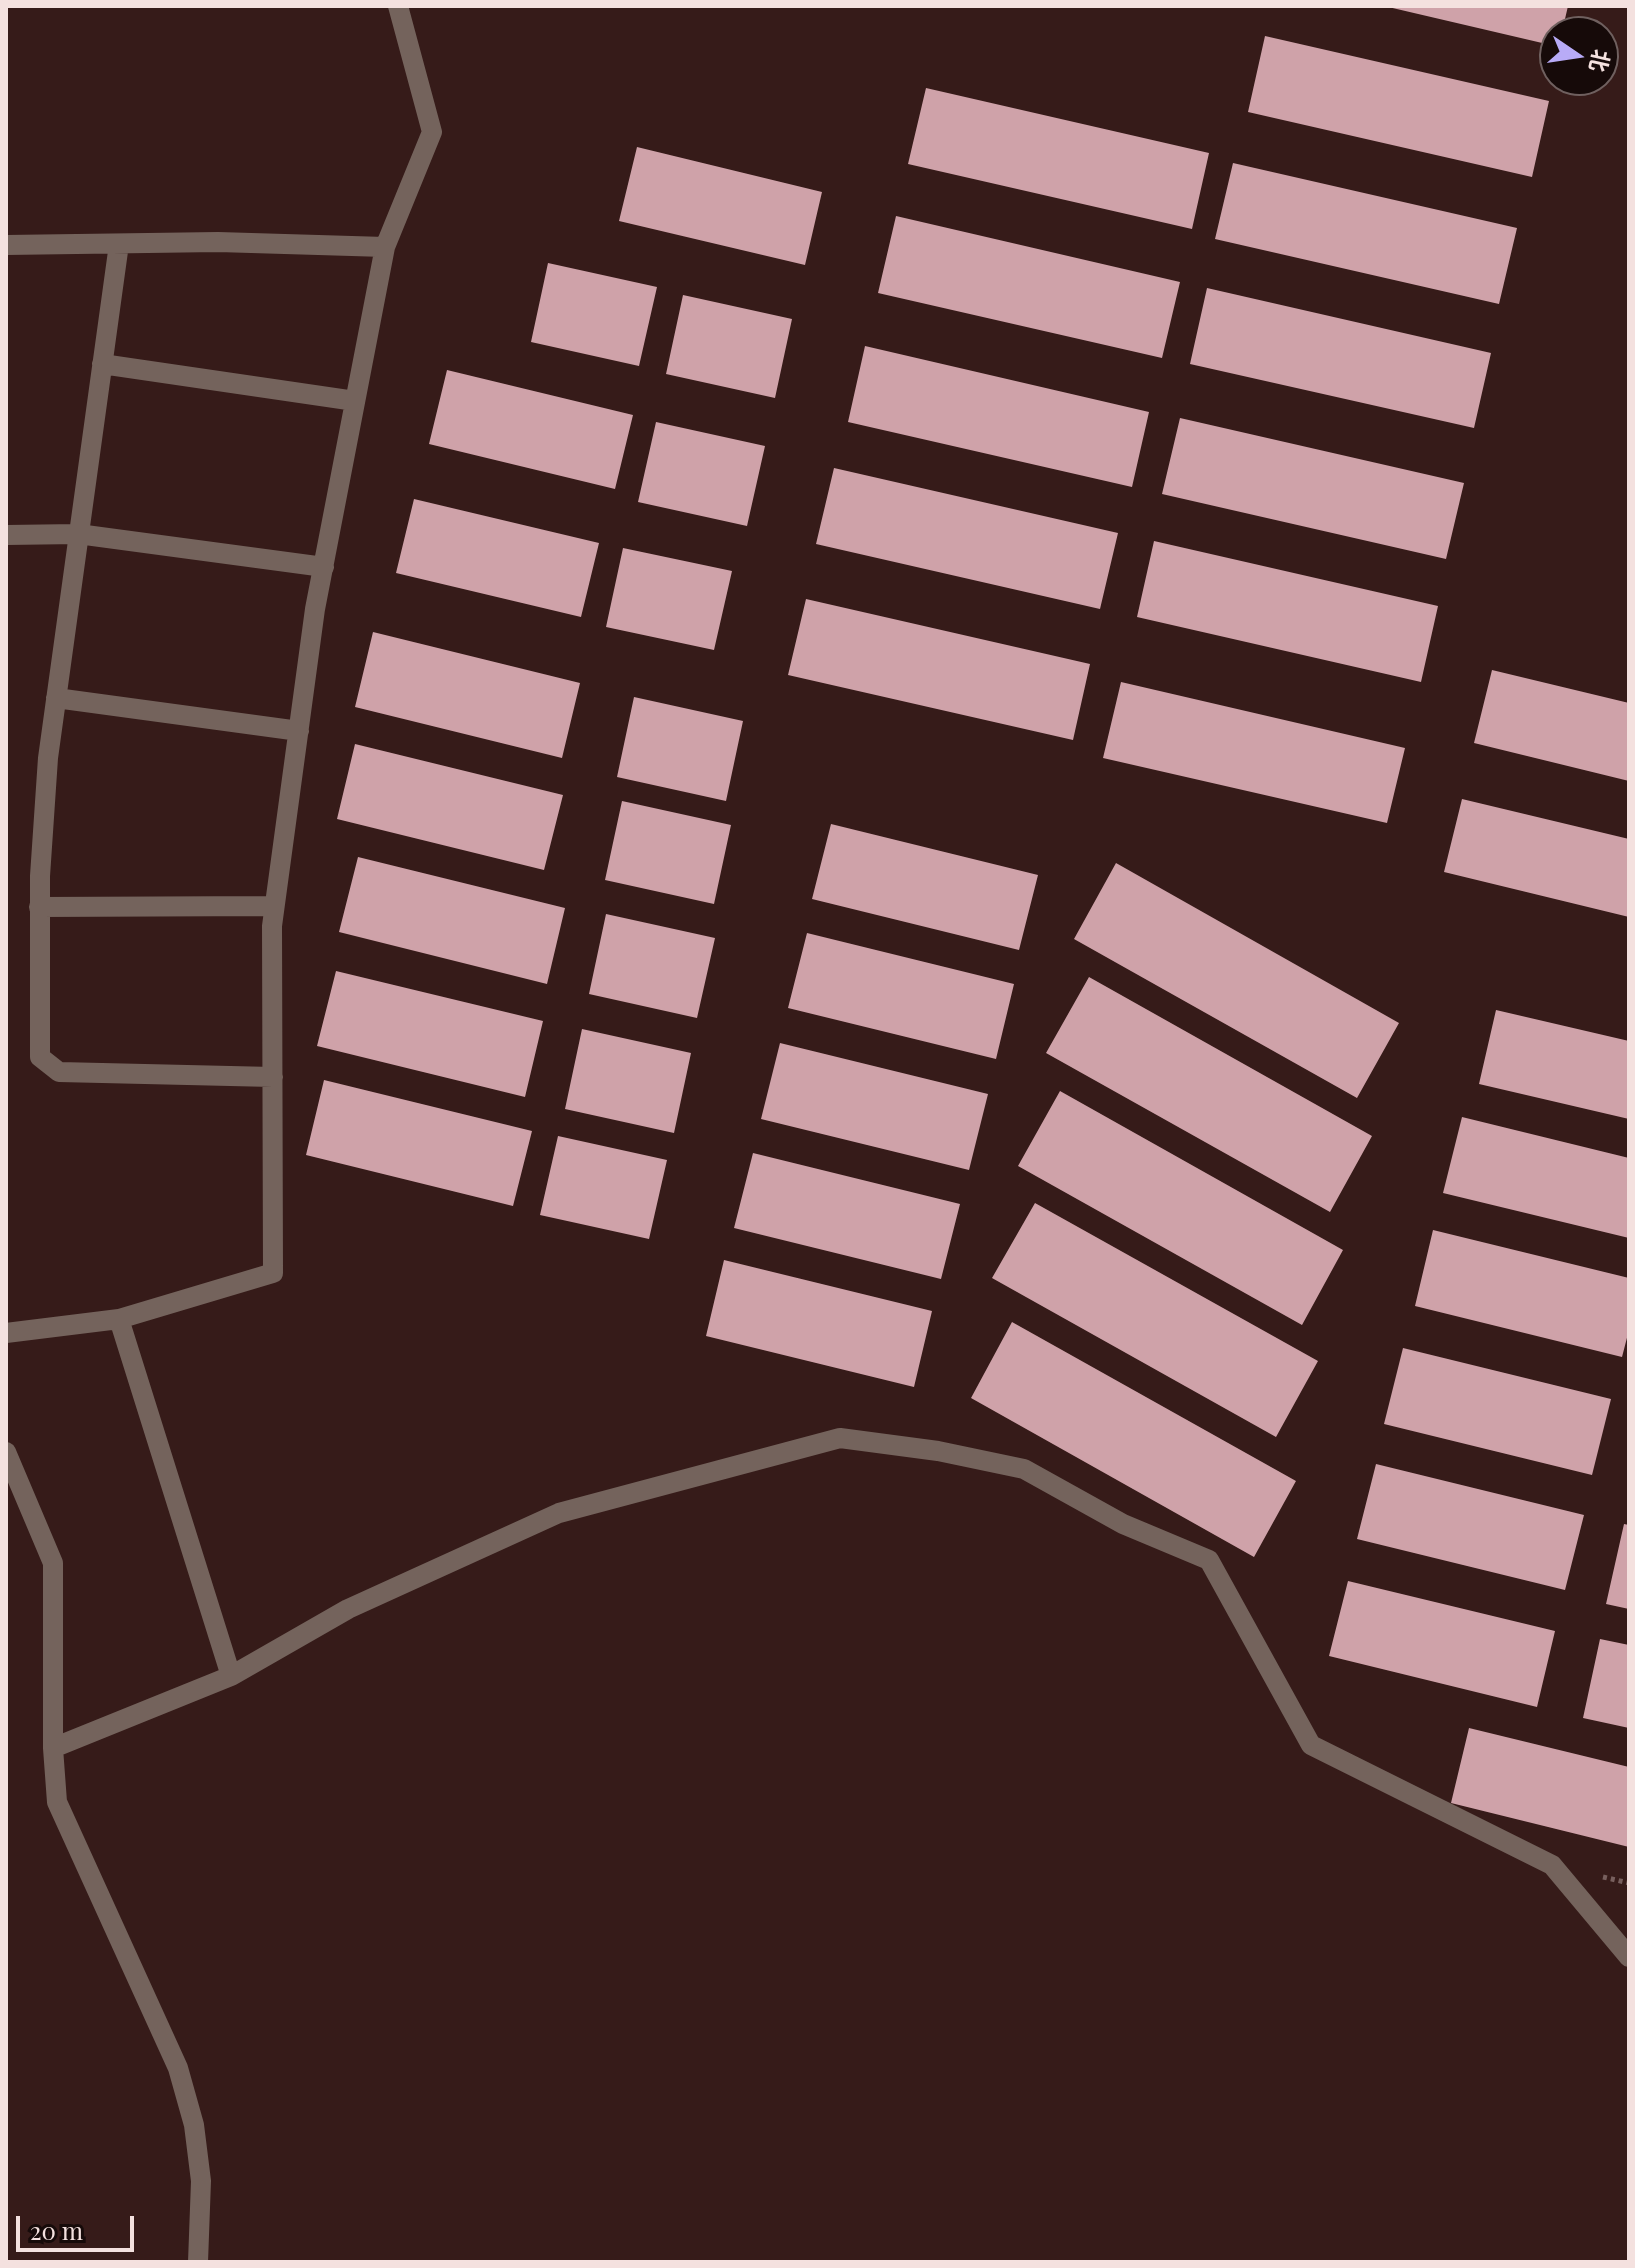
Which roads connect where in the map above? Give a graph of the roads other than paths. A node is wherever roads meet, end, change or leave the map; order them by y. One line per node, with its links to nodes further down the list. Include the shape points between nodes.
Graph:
1 (398, 6): 4 (street, via 432,132)
2 (119, 244): 3 (street); 4 (street); 5 (street)
3 (6, 245)
4 (385, 247): 6 (street)
5 (102, 364): 6 (street); 7 (street)
6 (355, 401): 9 (street)
7 (78, 534): 8 (street); 9 (street); 10 (street)
8 (6, 535)
9 (324, 567): 11 (street)
10 (56, 698): 11 (street); 13 (street)
11 (299, 731): 12 (street)
12 (274, 906): 13 (street); 14 (street)
13 (39, 907): 14 (street, via 37,1039 47,1066 59,1072)
14 (273, 1077): 15 (street, via 273,1273)
15 (119, 1319): 16 (street); 18 (street)
16 (6, 1333)
17 (6, 1452): 19 (street, via 53,1563)
18 (231, 1676): 19 (street); 20 (street, via 348,1609 559,1513 840,1438 938,1451 1024,1469 1123,1524 1209,1560 1311,1745 1552,1865)
19 (53, 1748): 21 (street, via 57,1802 178,2068 194,2125 201,2181)
20 (1629, 1957)
21 (198, 2262)

